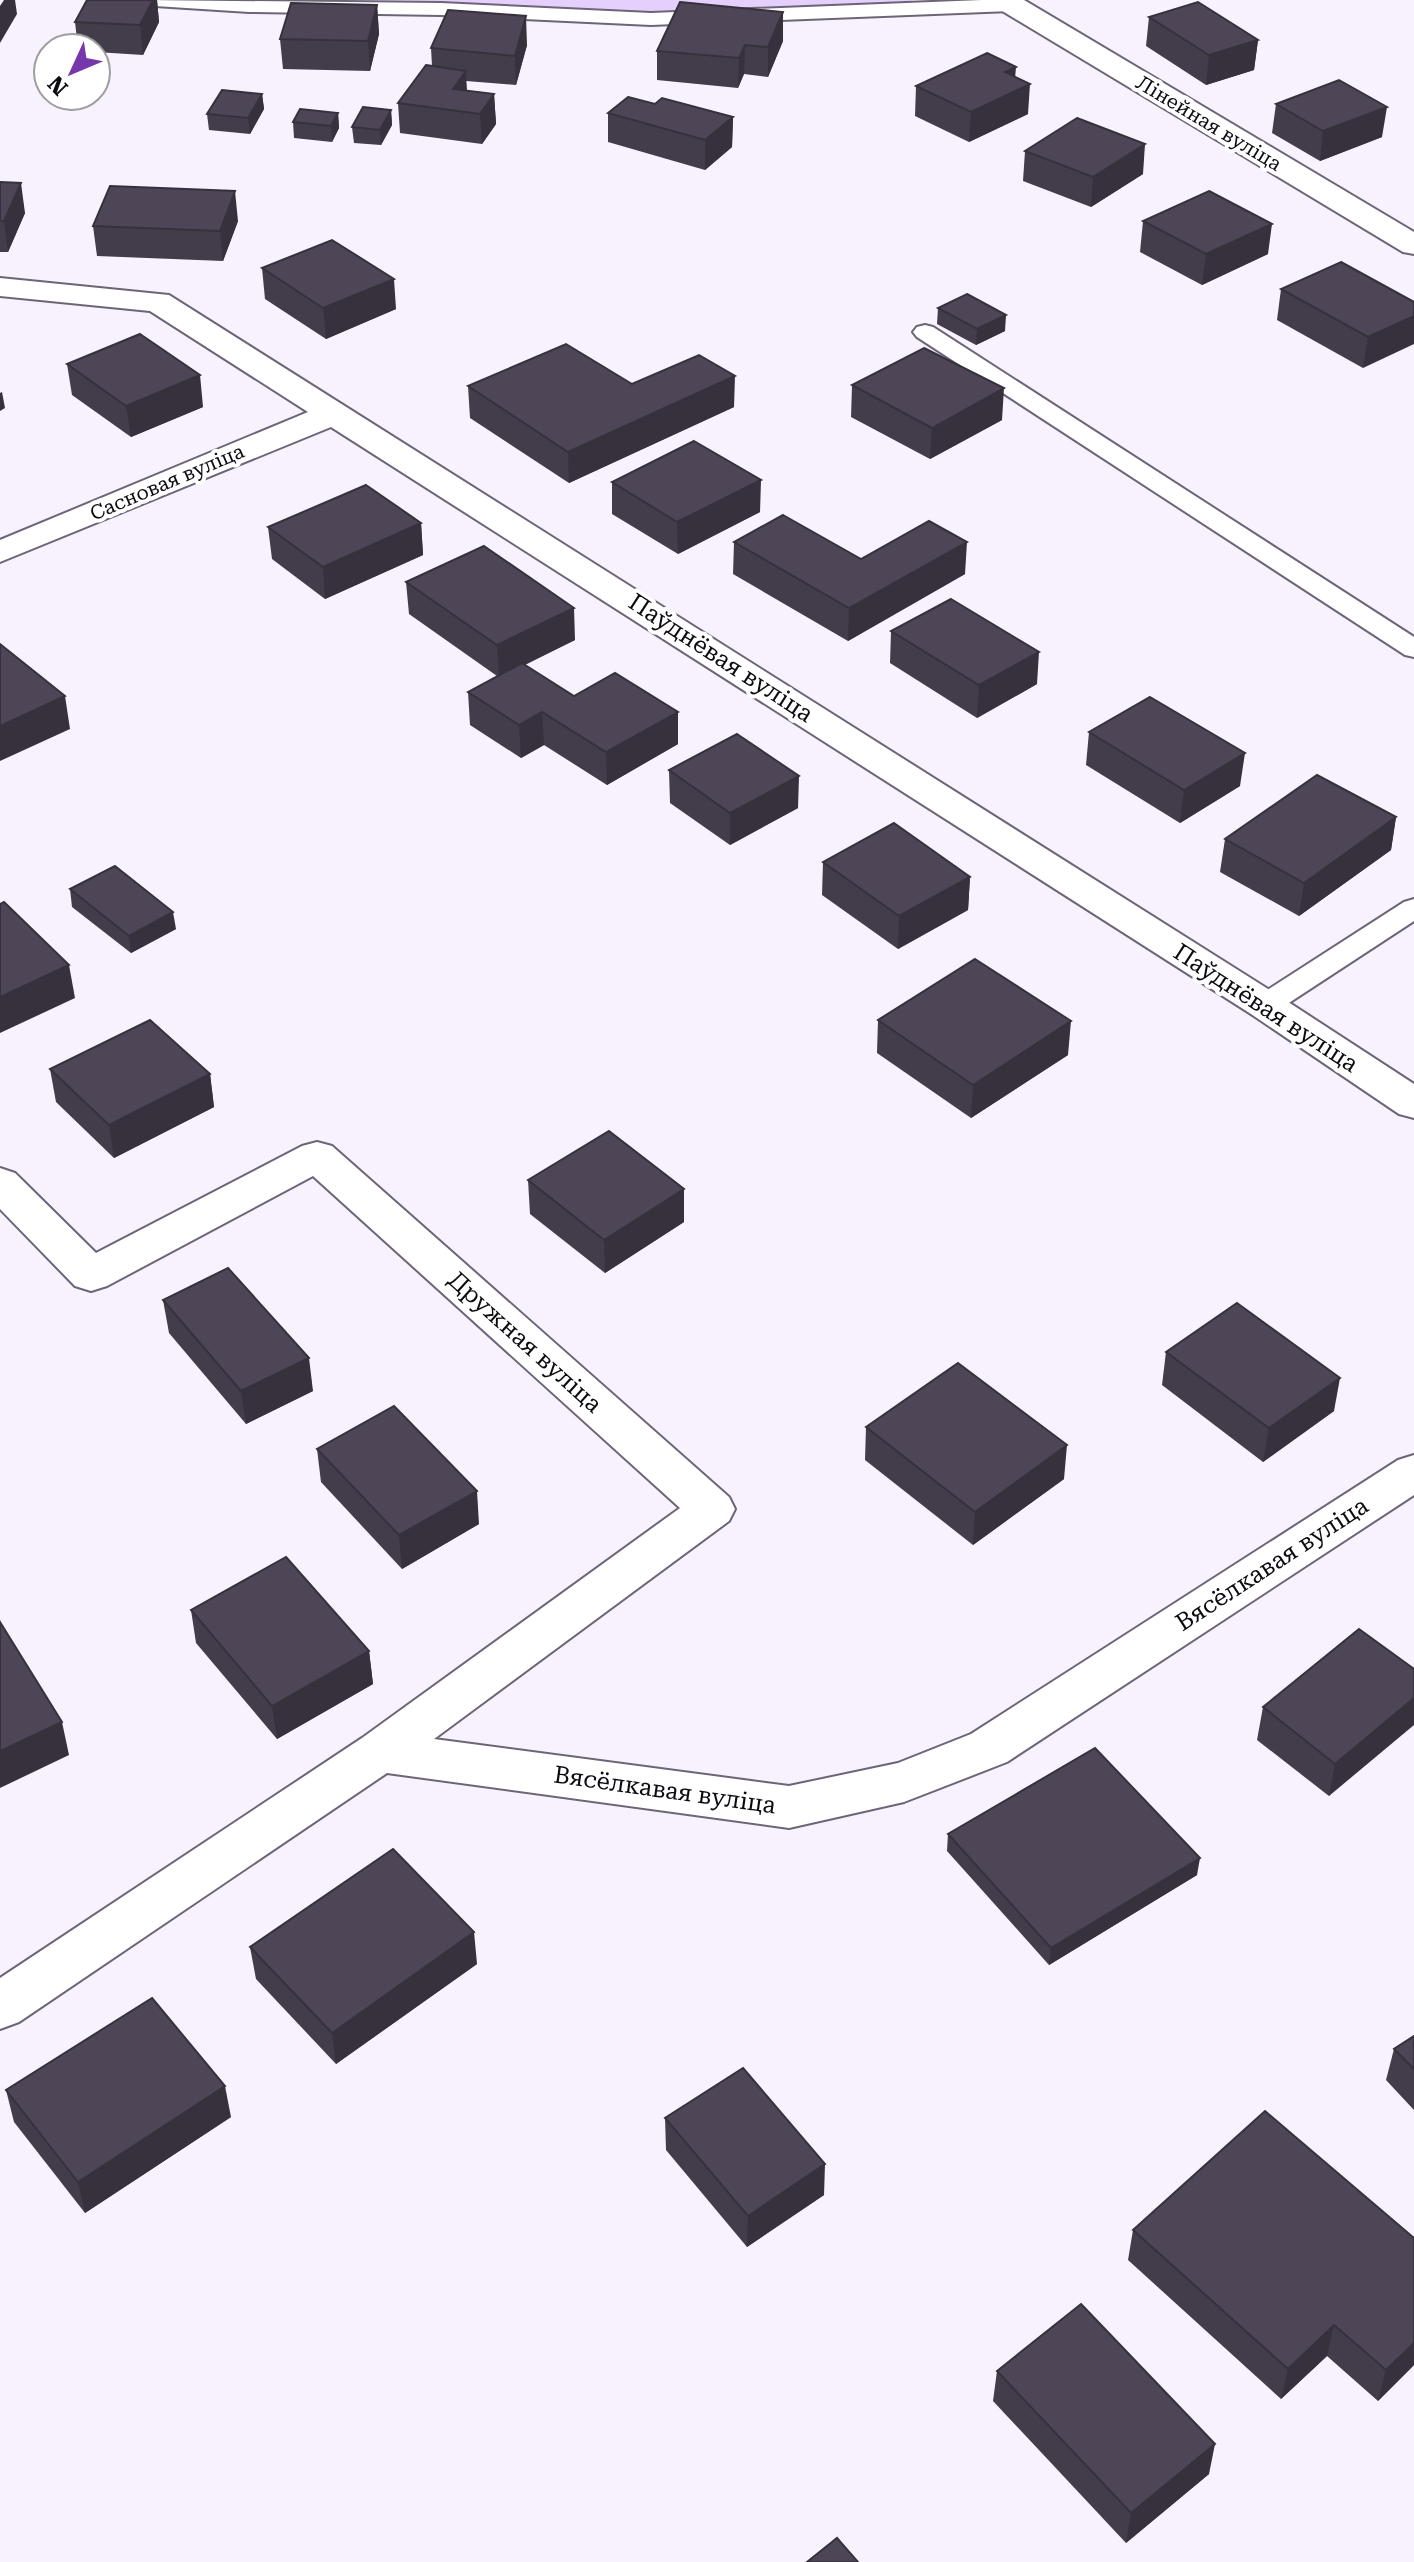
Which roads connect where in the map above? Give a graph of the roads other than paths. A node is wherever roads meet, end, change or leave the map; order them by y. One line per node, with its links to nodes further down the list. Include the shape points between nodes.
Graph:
1 (155, 0): 3 (lane, via 249,6)
2 (1008, 2): 3 (lane, via 651,19); 4 (street, Лінейная вуліца)
3 (442, 4)
4 (1414, 245)
5 (0, 287): 7 (street, Паўднёвая вуліца, via 158,302)
6 (925, 332): 9 (lane)
7 (335, 413): 8 (street, Сасновая вуліца); 11 (street, Паўднёвая вуліца)
8 (0, 552)
9 (1414, 649)
10 (1414, 908): 11 (lane)
11 (1265, 1005): 12 (street, Паўднёвая вуліца)
12 (1414, 1104)
13 (0, 1183): 15 (street, Дружная вуліца, via 91,1275 317,1156 712,1509)
14 (1414, 1472): 15 (street, Вясёлкавая вуліца, via 989,1748 904,1782 789,1807)
15 (380, 1752): 16 (street)
16 (0, 2006)

